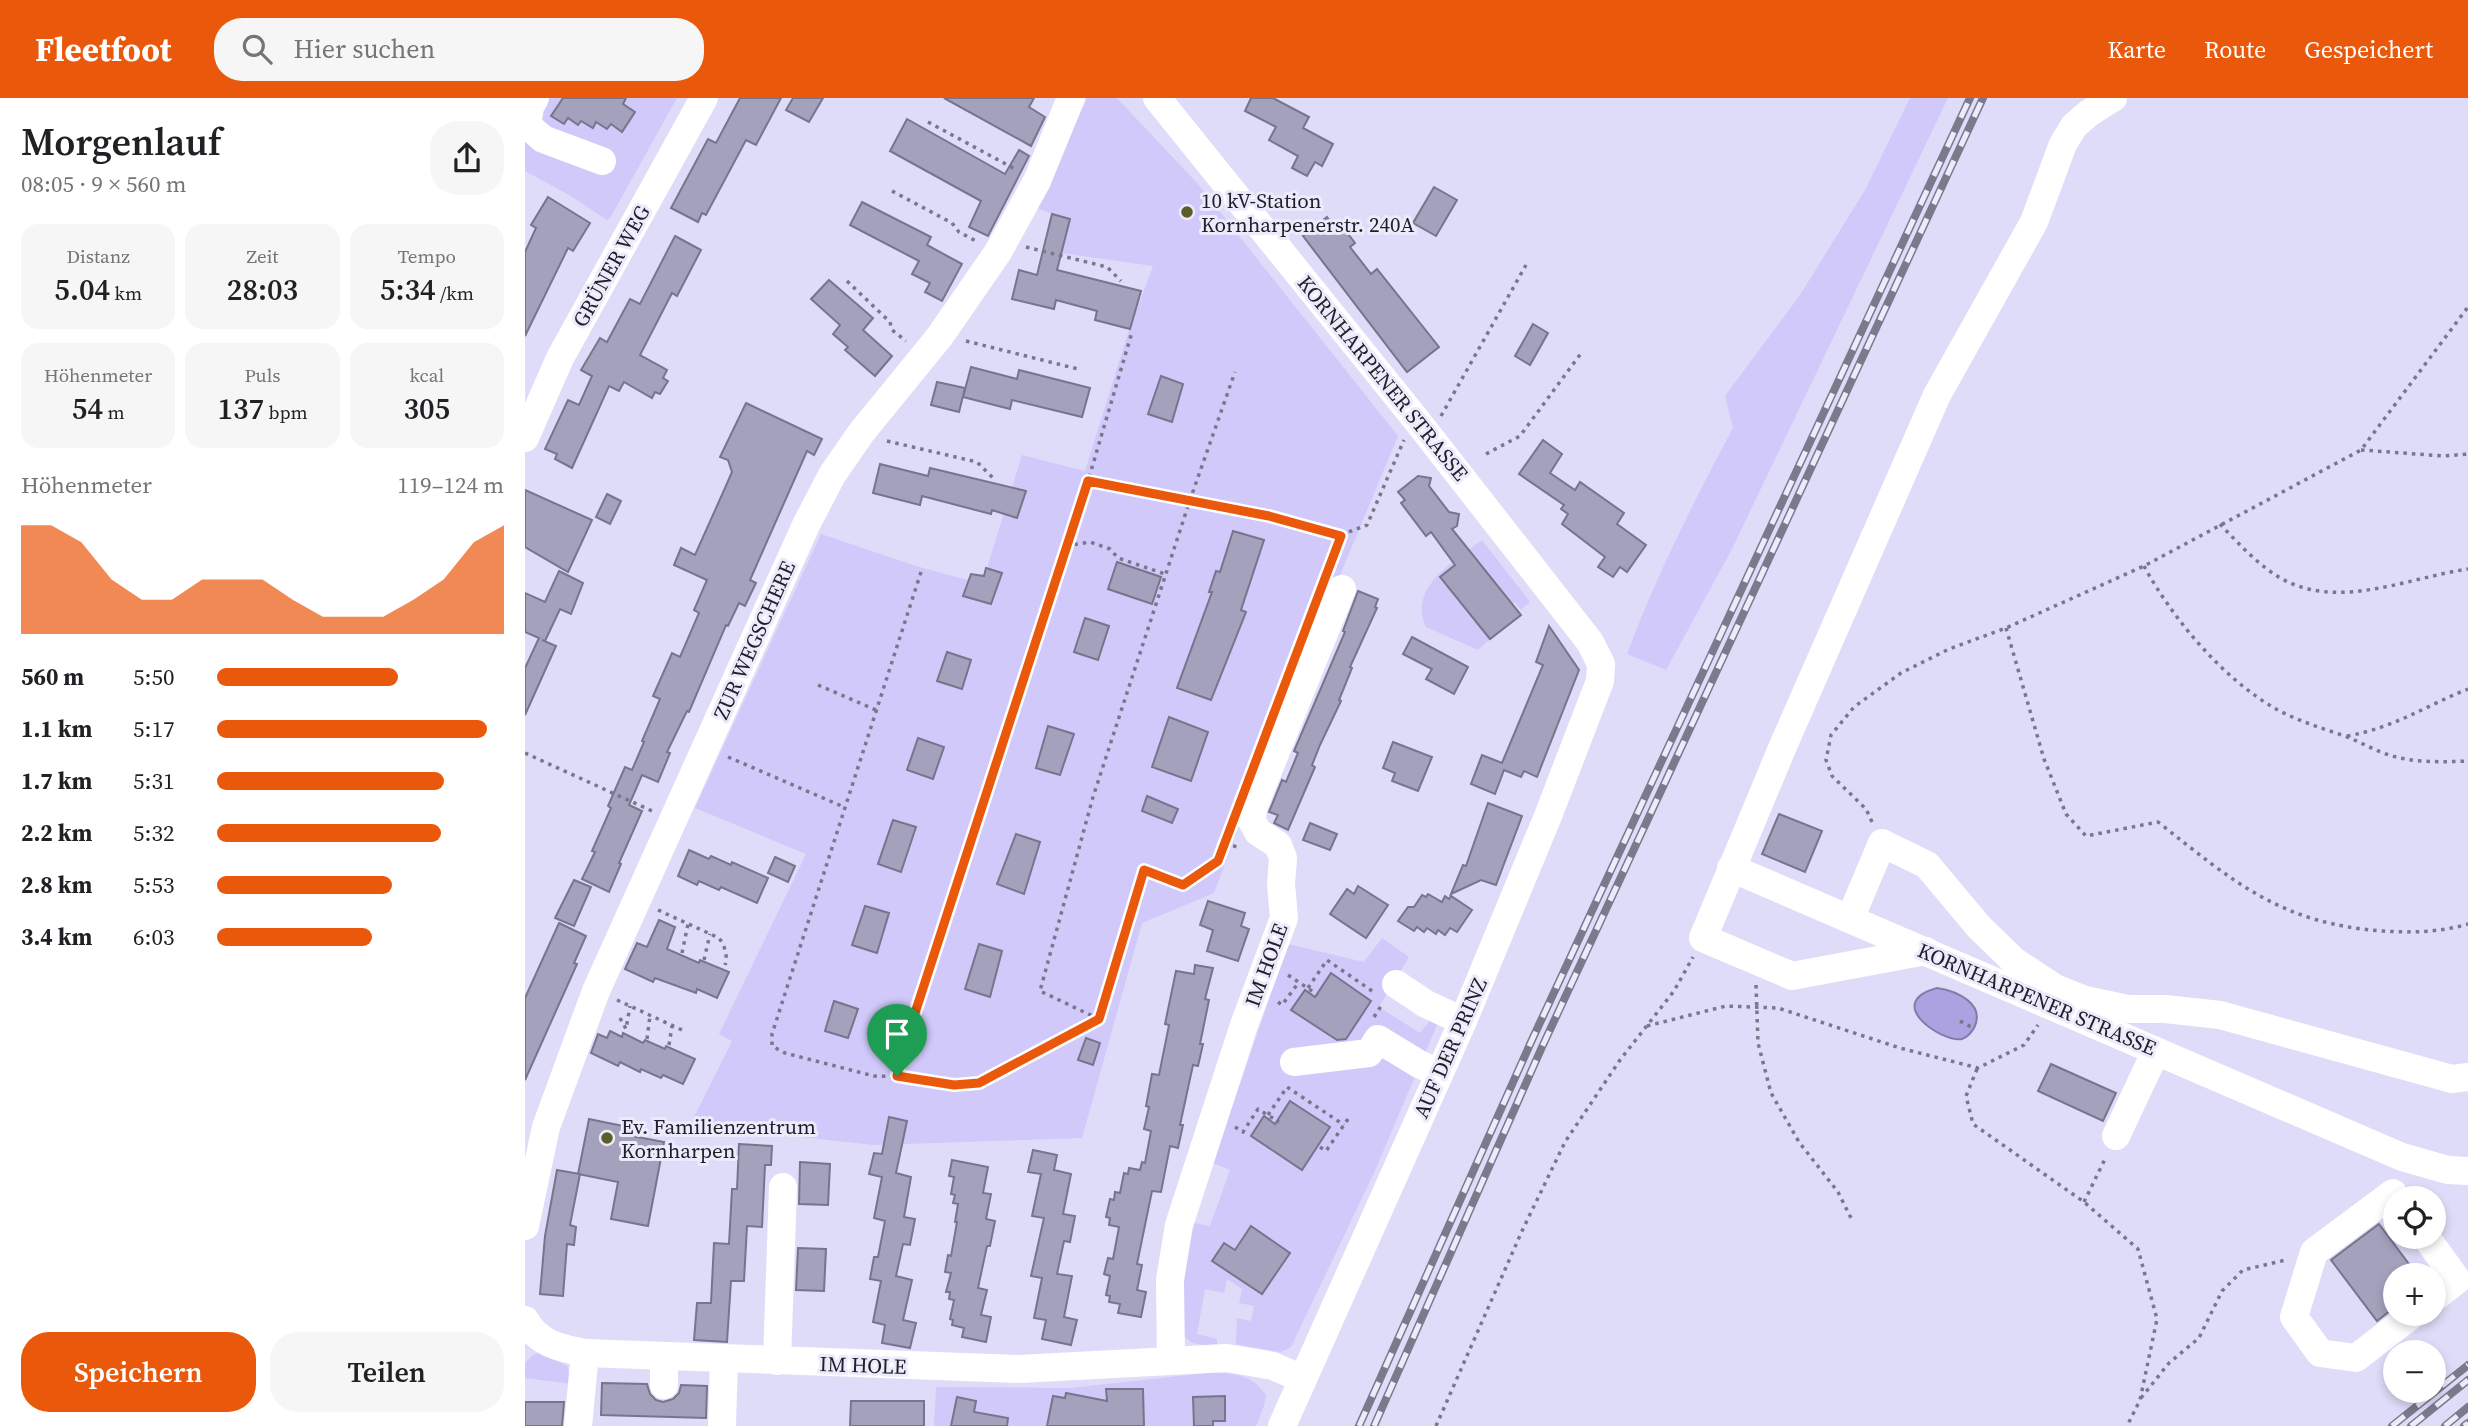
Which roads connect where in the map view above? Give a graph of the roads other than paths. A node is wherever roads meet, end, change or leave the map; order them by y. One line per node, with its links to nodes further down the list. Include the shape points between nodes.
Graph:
1 (535, 98): 6 (street)
2 (704, 98): 8 (street, GRÜNER WEG, via 560,358)
3 (1071, 98): 26 (street, ZUR WEGSCHERE, via 1037,181 1001,246 932,346 861,433 806,525 575,1042 546,1126)
4 (1157, 98): 10 (street, KORNHARPENER STRASSE, via 1424,429 1590,642)
5 (2113, 98): 11 (street, via 2074,126 2063,144 2033,222 1937,396)
6 (526, 126): 7 (street, via 543,139)
7 (602, 162)
8 (525, 438)
9 (1335, 579): 34 (street, IM HOLE, via 1253,808 1252,821 1258,832 1278,845 1283,858 1280,884 1285,918 1244,1025 1179,1225 1170,1280)
10 (1601, 664): 15 (street, AUF DER PRINZ, via 1600,681 1572,755)
11 (1731, 868): 12 (street, KORNHARPENER STRASSE); 13 (street, via 1703,939 1792,976)
12 (1850, 919): 13 (street, KORNHARPENER STRASSE); 19 (street, via 1882,843 1927,865 2014,961 2055,988 2085,1000 2128,1009 2220,1015 2452,1079)
13 (1926, 951): 16 (street, KORNHARPENER STRASSE)
14 (1391, 992): 15 (street)
15 (1463, 1021): 18 (street, AUF DER PRINZ)
16 (2156, 1051): 20 (street); 21 (street, KORNHARPENER STRASSE)
17 (1294, 1062): 18 (street, via 1369,1053 1378,1039)
18 (1439, 1073): 36 (street, AUF DER PRINZ)
19 (2468, 1077)
20 (2116, 1136)
21 (2402, 1157): 22 (street, KORNHARPENER STRASSE); 23 (street)
22 (2468, 1171)
23 (2394, 1186)
24 (783, 1187): 35 (street)
25 (2383, 1204): 29 (street, via 2314,1252 2294,1317 2320,1353 2356,1358)
26 (525, 1226)
27 (2446, 1265): 28 (street, via 2457,1280)
28 (2446, 1289)
29 (2397, 1326)
30 (530, 1339): 31 (street, IM HOLE)
31 (585, 1353): 32 (street, IM HOLE); 38 (street)
32 (664, 1356): 33 (street, IM HOLE); 37 (street)
33 (724, 1358): 35 (street, IM HOLE); 39 (street)
34 (1171, 1360): 35 (street, IM HOLE, via 1020,1369); 36 (street, IM HOLE, via 1248,1360)
35 (777, 1361)
36 (1303, 1379): 40 (street, AUF DER PRINZ)
37 (664, 1385)
38 (578, 1426)
39 (722, 1426)
40 (1282, 1426)

